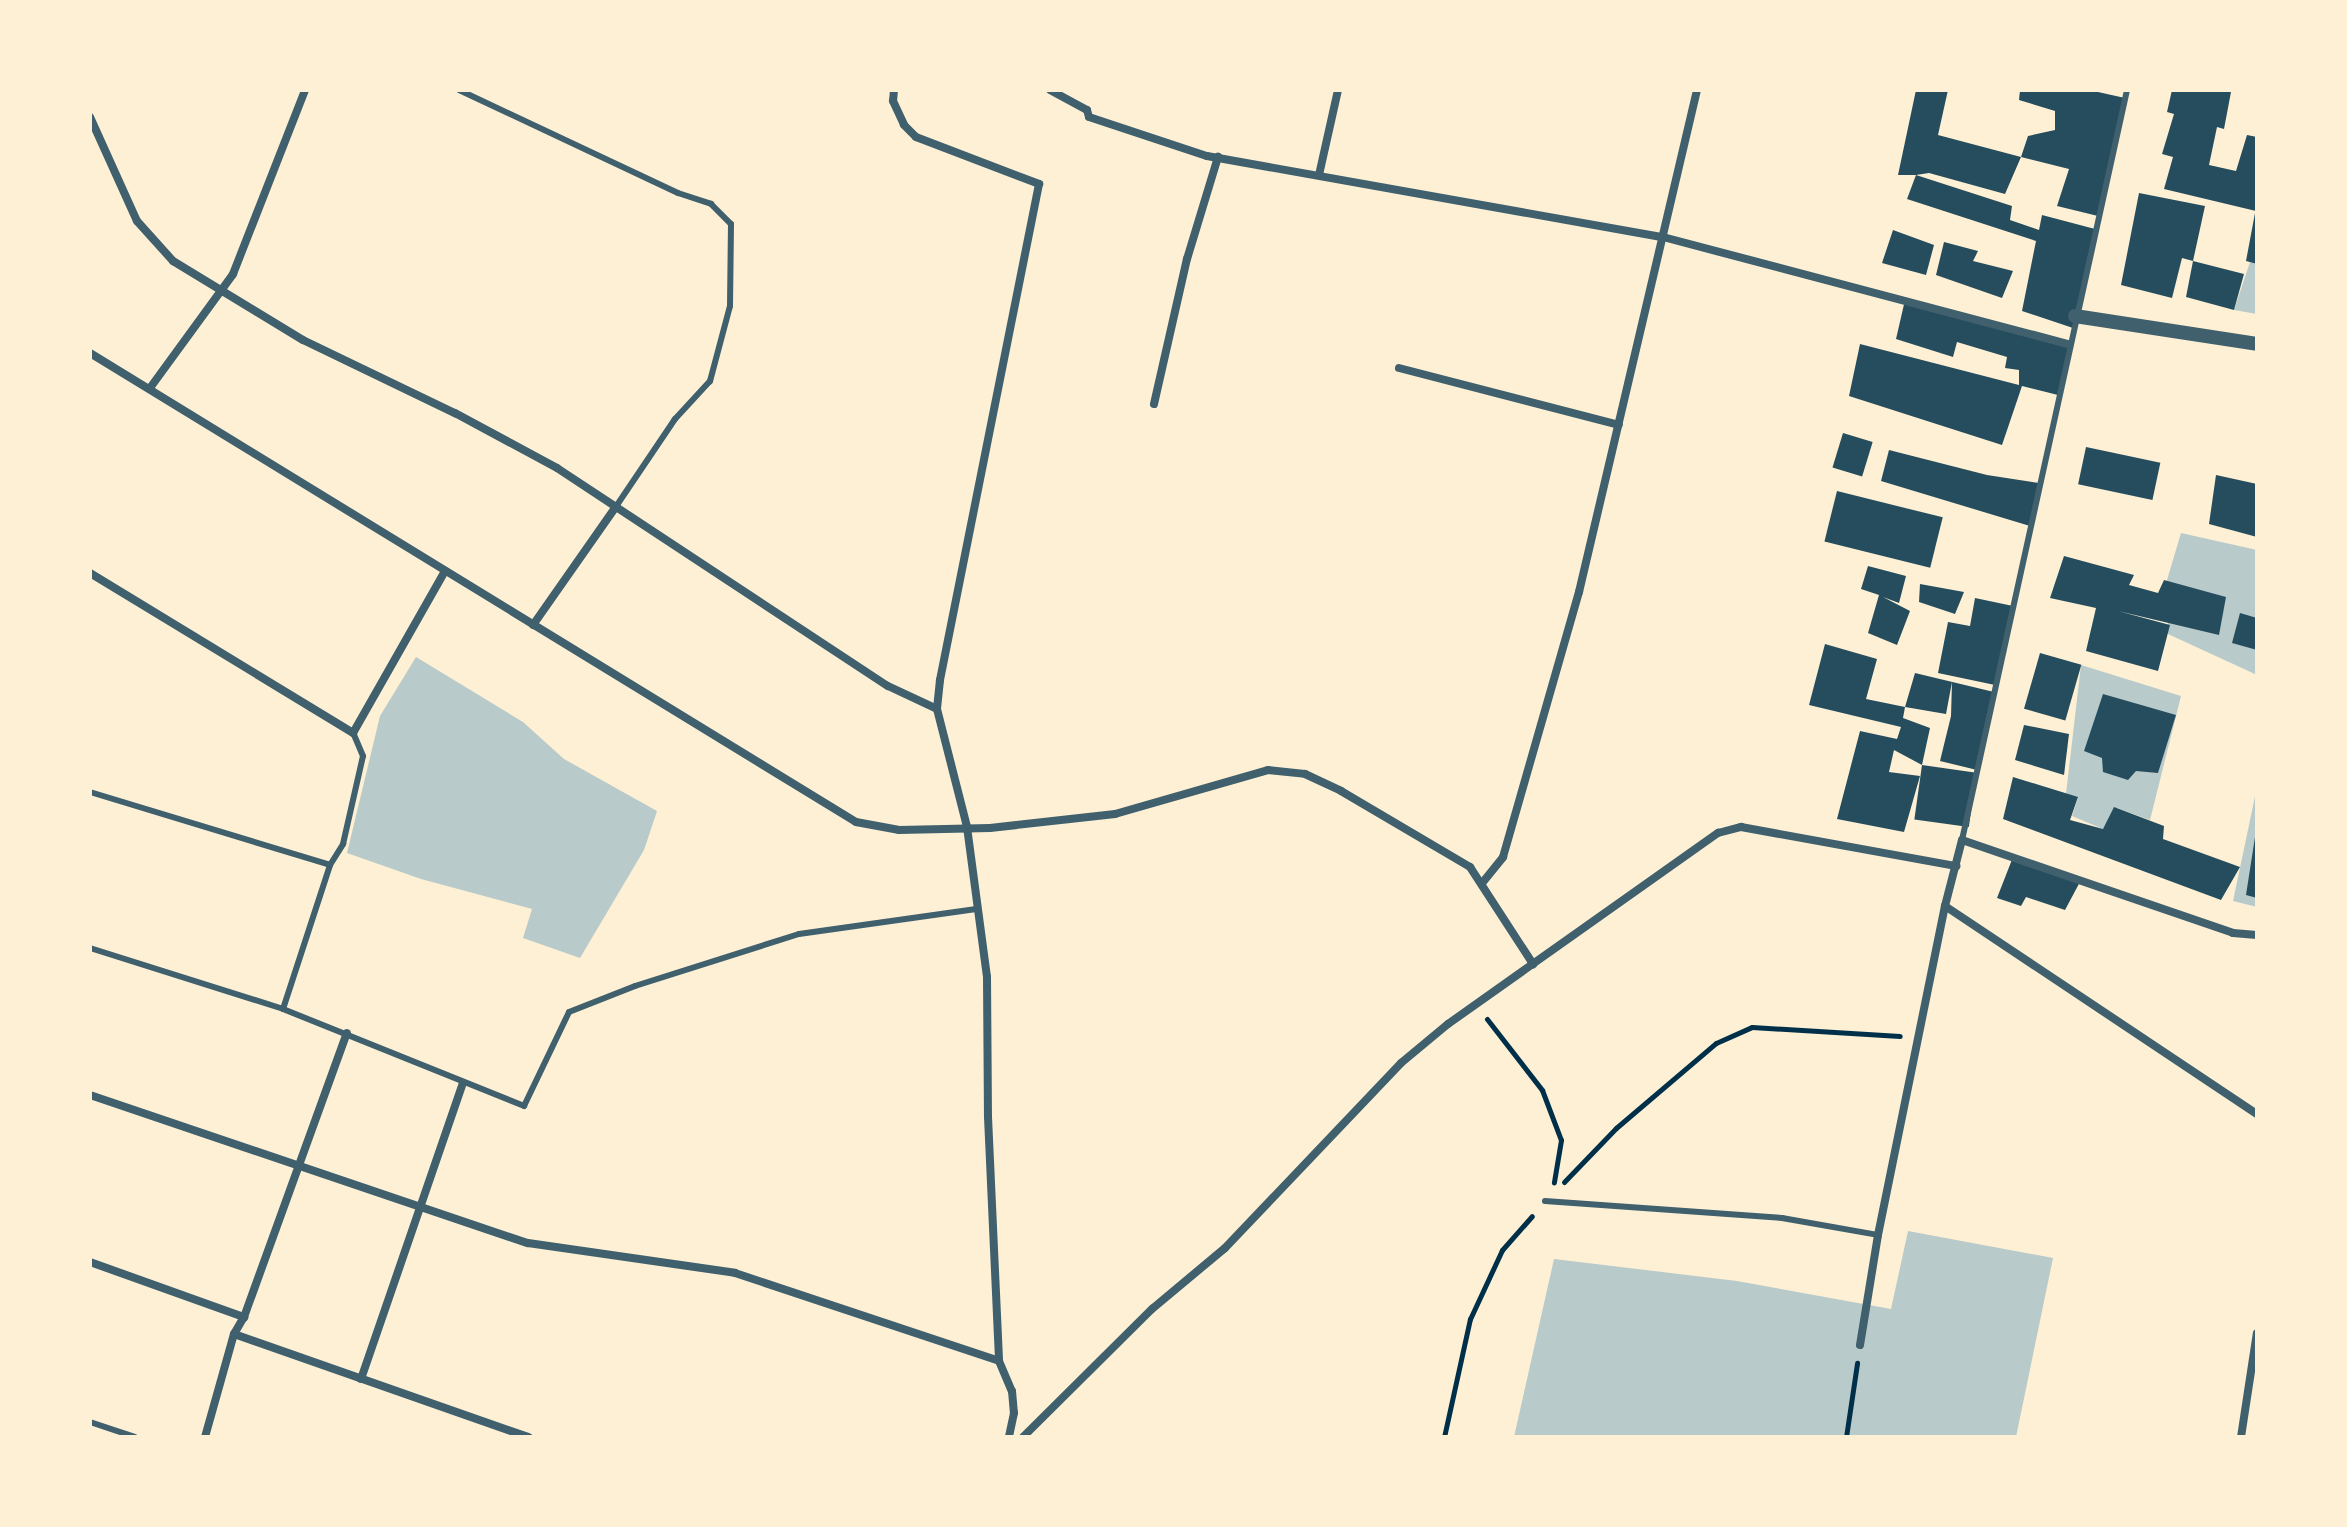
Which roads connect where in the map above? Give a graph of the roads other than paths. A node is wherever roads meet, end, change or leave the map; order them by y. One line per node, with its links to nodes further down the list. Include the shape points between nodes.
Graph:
1 (305, 90): 12 (street, via 233,274)
2 (459, 90): 22 (lane, via 711,204 731,224 730,306 710,381 675,419)
3 (894, 90): 26 (street, via 904,125 916,137 1039,184)
4 (1050, 90): 9 (street, via 1087,110 1089,117)
5 (1338, 90): 10 (street)
6 (1697, 90): 11 (street)
7 (2127, 90): 13 (lane)
8 (90, 117): 12 (street, via 137,221 173,261)
9 (1218, 157): 10 (street); 20 (street, via 1187,259)
10 (1319, 175): 11 (street)
11 (1663, 237): 14 (street); 21 (street)
12 (220, 292): 19 (street); 22 (street, via 303,340 557,468)
13 (2075, 316): 14 (lane); 15 (street)
14 (2069, 344): 30 (lane)
15 (2257, 344)
16 (93, 355): 17 (street); 19 (street)
17 (90, 366)
18 (1399, 368): 21 (street)
19 (150, 388): 23 (street)
20 (1154, 404)
21 (1619, 425): 33 (street, via 1579,592 1503,857)
22 (615, 508): 25 (street); 26 (street, via 888,686)
23 (445, 571): 25 (street); 27 (street)
24 (90, 573): 27 (street)
25 (533, 625): 29 (street, via 856,822 899,830)
26 (937, 709): 29 (street)
27 (353, 733): 31 (lane, via 363,756 343,844)
28 (90, 792): 31 (lane)
29 (967, 827): 33 (street, via 1115,814 1268,770 1305,774 1341,791 1470,867); 35 (street)
30 (1962, 840): 32 (street); 36 (street, via 2233,933)
31 (330, 865): 39 (lane)
32 (1956, 866): 34 (street); 38 (street, via 1741,827 1718,833)
33 (1483, 882): 38 (street)
34 (1945, 906): 43 (street); 47 (street)
35 (976, 909): 41 (lane, via 799,934 569,1012 524,1106); 53 (street, via 987,977)
36 (2257, 935)
37 (90, 948): 39 (lane)
38 (1533, 964): 60 (street, via 1401,1063 1225,1248 1152,1309)
39 (283, 1009): 40 (lane)
40 (347, 1033): 41 (lane); 44 (street)
41 (463, 1083): 46 (street)
42 (90, 1095): 44 (street)
43 (2257, 1114)
44 (297, 1166): 46 (street); 49 (street)
45 (1545, 1201): 47 (lane, via 1782,1218)
46 (420, 1208): 53 (street, via 528,1243 735,1273); 54 (street)
47 (1878, 1235): 52 (street)
48 (90, 1262): 49 (street)
49 (244, 1317): 51 (street)
50 (2257, 1333): 61 (street)
51 (234, 1334): 54 (street); 57 (street)
52 (1860, 1345)
53 (999, 1361): 59 (street, via 1012,1391)
54 (361, 1379): 58 (street)
55 (90, 1422): 56 (lane)
56 (135, 1437)
57 (205, 1437)
58 (528, 1437)
59 (1009, 1437)
60 (1023, 1437)
61 (2241, 1437)

